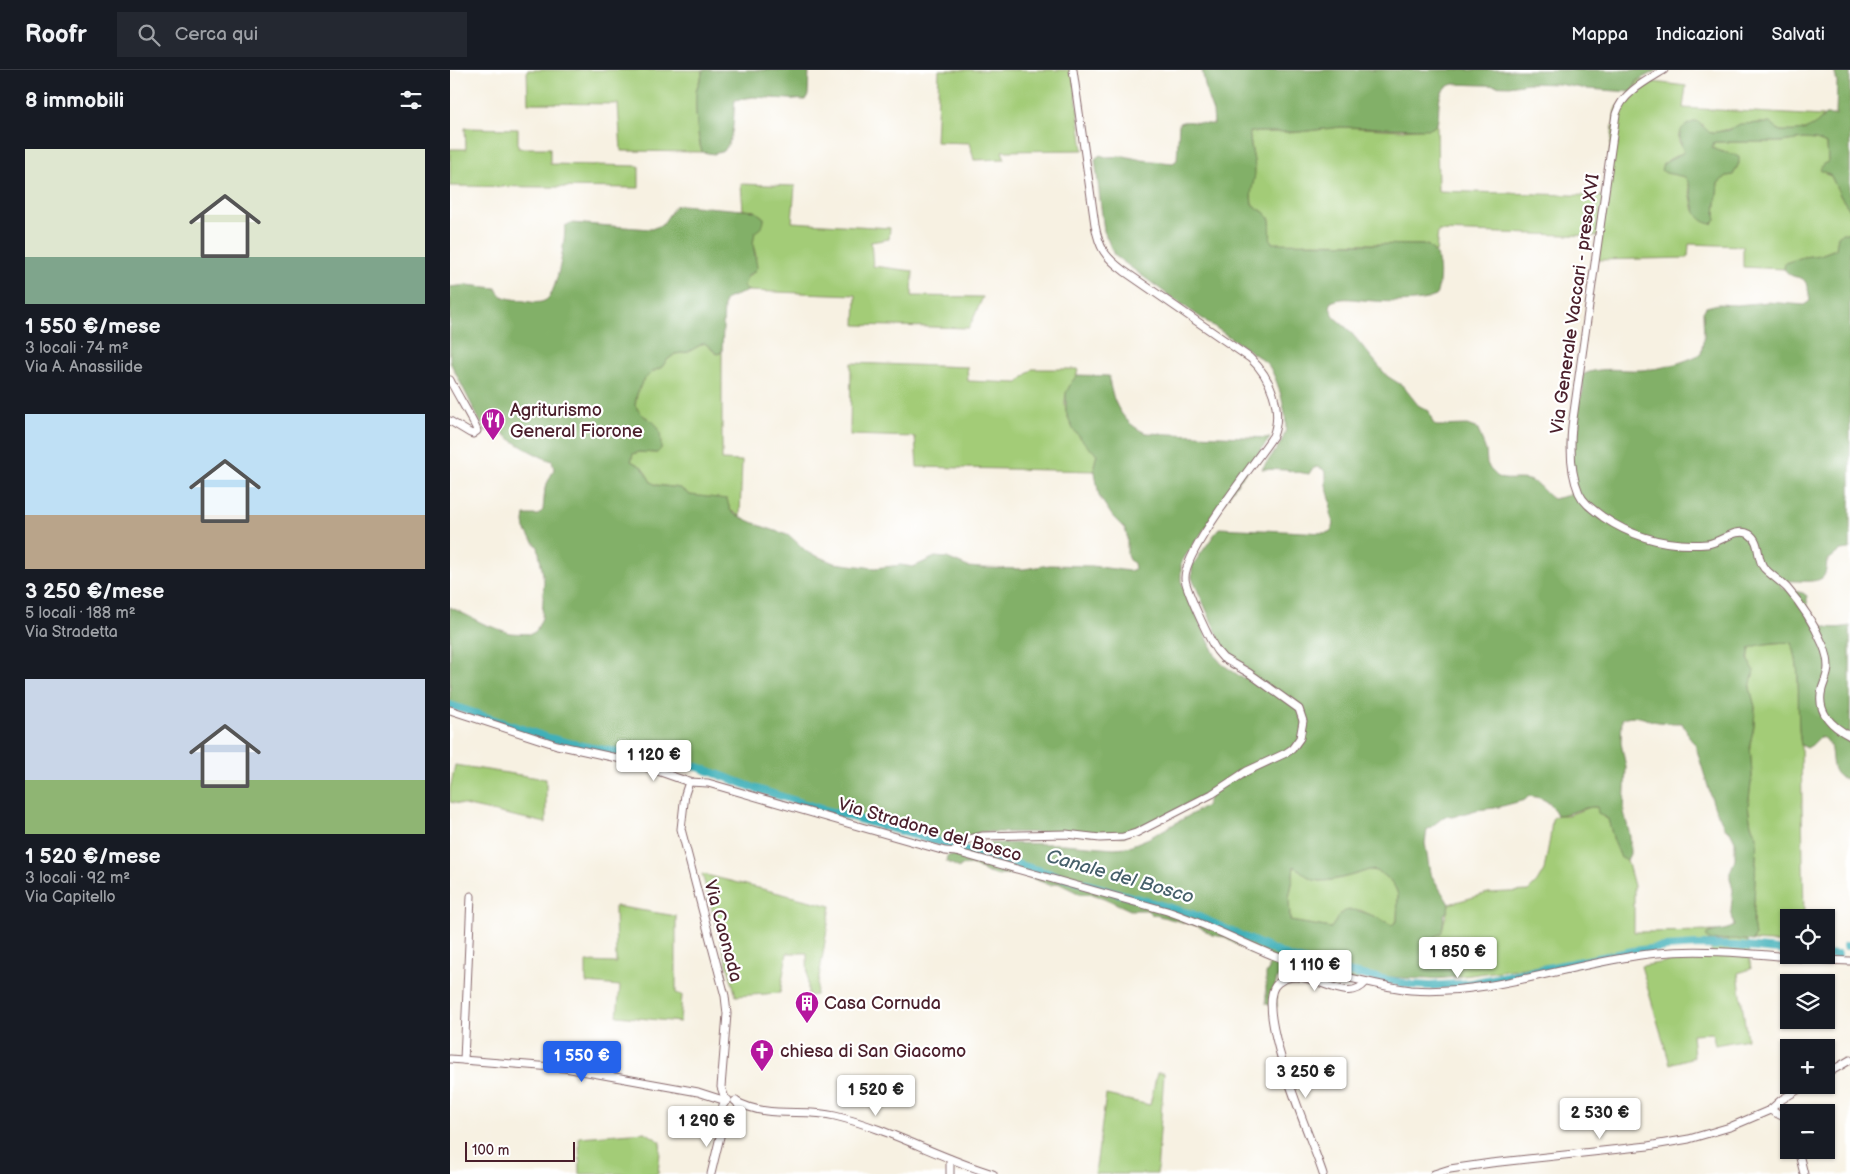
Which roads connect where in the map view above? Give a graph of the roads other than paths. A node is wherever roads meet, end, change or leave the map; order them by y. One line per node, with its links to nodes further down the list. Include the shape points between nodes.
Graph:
1 (1073, 70): 8 (street, via 1100,247 1124,271 1260,366 1270,384 1278,419 1273,436 1196,546 1186,566 1185,583 1217,651 1294,705 1302,714 1302,728 1292,749 1136,833 1100,838 1066,834 983,836 972,838)
2 (1664, 70): 6 (street, Via Generale Vaccari - presa XVI, via 1624,98 1616,114 1572,426 1574,478 1586,504 1640,537 1696,545 1716,543 1742,532 1754,538 1760,562 1803,608 1823,645 1828,669 1820,705 1828,720)
3 (450, 380): 4 (street, via 477,431 470,433)
4 (450, 421)
5 (450, 710): 7 (street, Via Stradone del Bosco, via 576,750 626,760)
6 (1850, 736)
7 (689, 782): 8 (street, Via Stradone del Bosco, via 708,782 946,851); 18 (street, Via Caonada, via 684,794 681,829 725,996 727,1014 721,1087)
8 (957, 849): 11 (street, Via Stradone del Bosco, via 1175,914 1285,960)
9 (471, 896): 13 (street)
10 (1850, 961): 11 (street, Via Stradone del Bosco, via 1691,951 1626,957 1460,990 1409,990)
11 (1366, 982): 31 (street, via 1354,990 1334,989 1318,981 1294,976 1276,985 1271,1000 1277,1044 1292,1094)
12 (450, 1059): 13 (street)
13 (464, 1060): 17 (street, via 565,1068)
14 (1850, 1060): 15 (street)
15 (1835, 1069)
16 (1791, 1094): 20 (street)
17 (716, 1098): 18 (street); 22 (street)
18 (729, 1101): 19 (street); 21 (street, Via Caonada, via 738,1104); 22 (street, via 723,1104)
19 (747, 1108): 21 (street); 26 (street, via 833,1115 878,1129)
20 (1770, 1110): 23 (street); 32 (street, via 1730,1127 1689,1139 1491,1163)
21 (739, 1113): 24 (street)
22 (723, 1114): 24 (street); 25 (street)
23 (1780, 1115)
24 (732, 1118): 25 (street)
25 (723, 1128): 28 (street)
26 (950, 1159): 29 (street); 30 (street)
27 (1800, 1159): 33 (street)
28 (711, 1174)
29 (950, 1174)
30 (993, 1174)
31 (1323, 1174)
32 (1434, 1174)
33 (1804, 1174)

